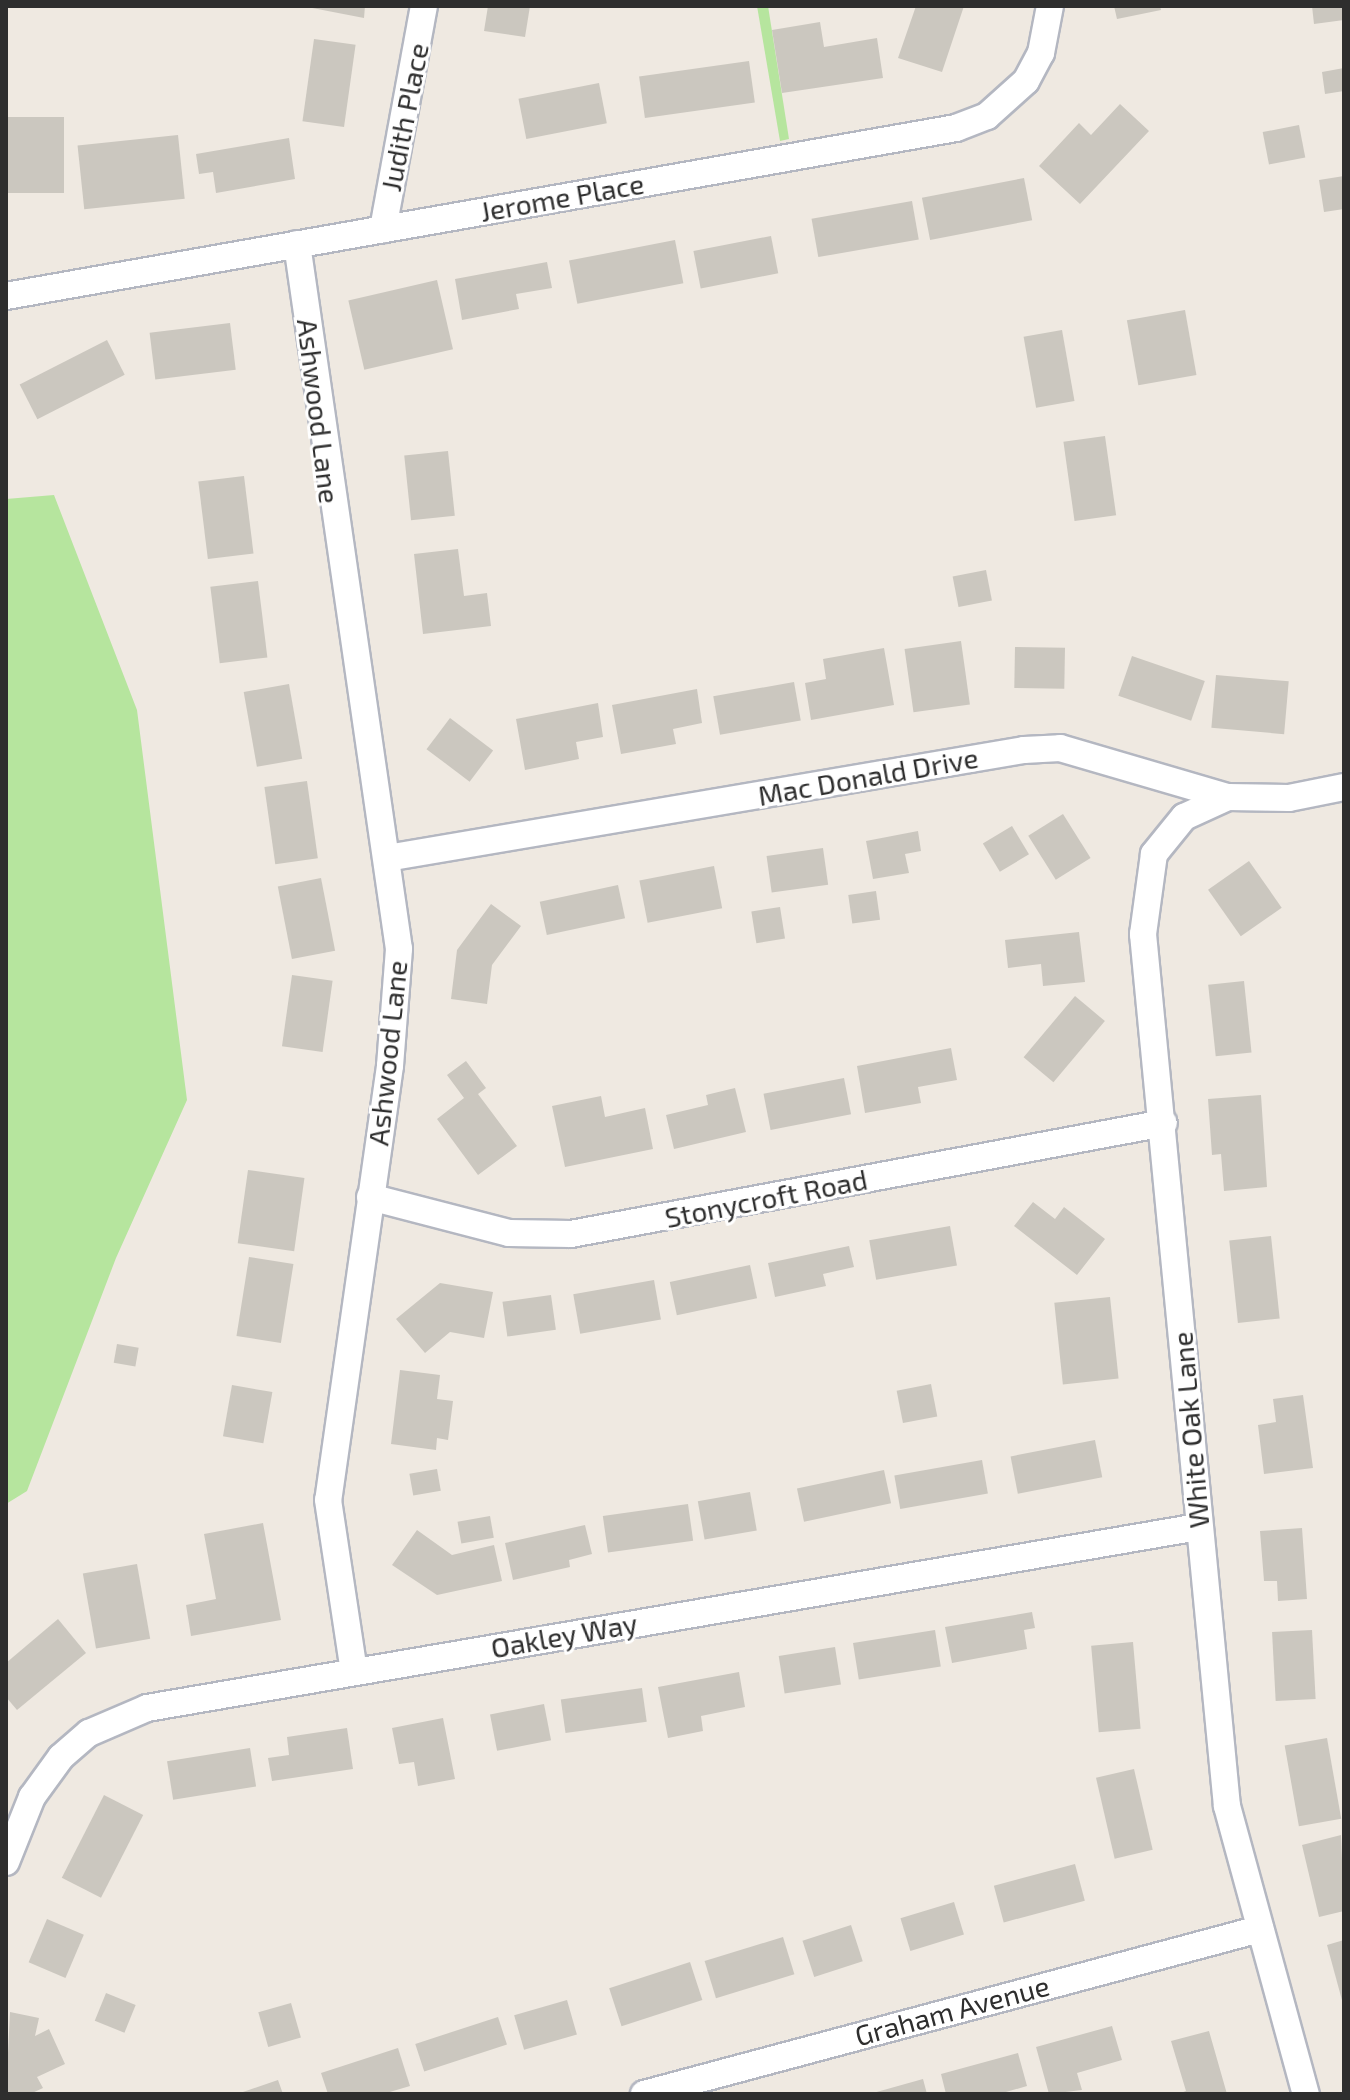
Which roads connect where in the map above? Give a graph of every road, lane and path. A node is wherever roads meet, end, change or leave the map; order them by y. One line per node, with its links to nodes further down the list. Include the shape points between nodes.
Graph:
1 (424, 6): 3 (street, Judith Place)
2 (1050, 6): 3 (street, Jerome Place, via 1041,53 1026,81 987,116 956,128)
3 (383, 229): 4 (street, Jerome Place)
4 (297, 244): 5 (street, Jerome Place); 8 (street, Ashwood Lane, via 338,557)
5 (6, 296)
6 (1344, 787): 7 (street, Mac Donald Drive, via 1289,798)
7 (1228, 797): 8 (street, Mac Donald Drive, via 1060,748 1024,750); 9 (street, White Oak Lane, via 1200,806 1170,830 1146,882 1143,934)
8 (387, 858): 10 (street, Ashwood Lane, via 399,985)
9 (1164, 1123): 10 (street, Stonycroft Road, via 571,1234 509,1233); 11 (street, White Oak Lane)
10 (370, 1197): 12 (street, Ashwood Lane, via 328,1500)
11 (1198, 1527): 12 (street, Oakley Way); 14 (street, White Oak Lane, via 1227,1806)
12 (354, 1672): 13 (street, Oakley Way, via 147,1708 89,1733 45,1776)
13 (6, 1862)
14 (1260, 1929): 15 (street, Graham Avenue); 16 (street, White Oak Lane)
15 (644, 2094)
16 (1306, 2094)

